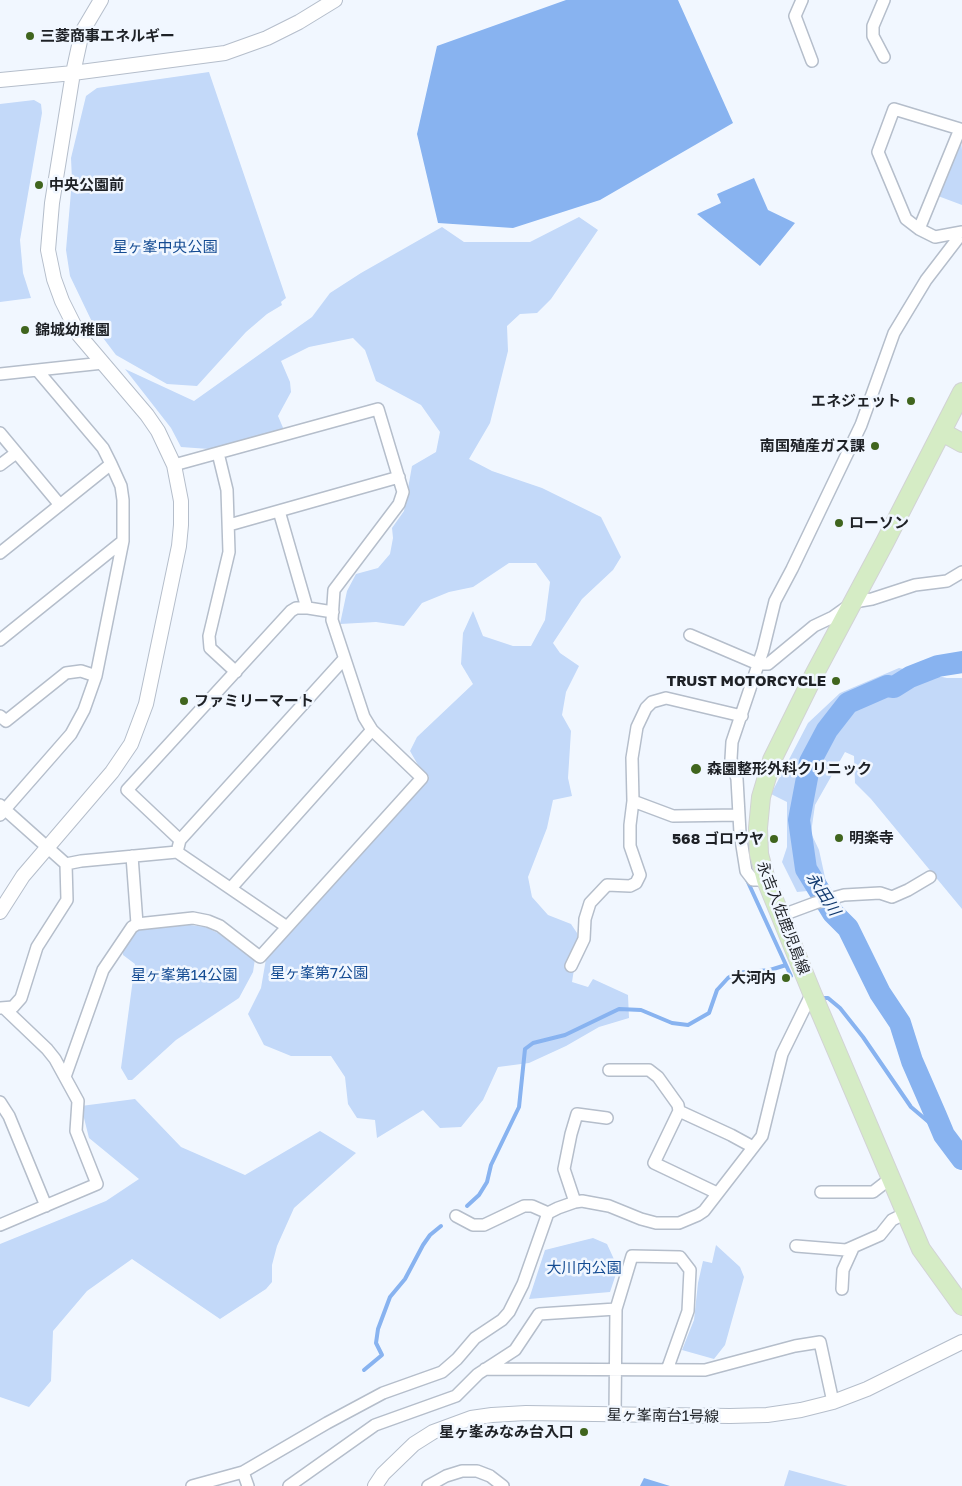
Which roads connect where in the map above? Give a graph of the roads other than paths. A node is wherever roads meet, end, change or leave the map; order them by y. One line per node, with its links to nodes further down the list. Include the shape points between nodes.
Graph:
1 (101, 0): 7 (street, via 82,32)
2 (335, 0): 7 (street, via 267,38 225,53)
3 (802, 0): 6 (street, via 795,16)
4 (884, 0): 5 (street, via 873,26 873,36)
5 (884, 57)
6 (812, 61)
7 (73, 73): 8 (street); 11 (street, via 52,203 48,250 62,301 79,335)
8 (0, 80)
9 (919, 229): 9 (street, via 906,219 878,152 894,109 960,128); 10 (street, via 935,236)
10 (962, 232): 36 (street, via 926,280 894,334 861,425 775,601)
11 (103, 363): 12 (street); 22 (street, via 153,423)
12 (37, 370): 13 (street); 20 (street, via 103,448)
13 (0, 374)
14 (962, 392): 15 (main road, 永吉入佐鹿児島線)
15 (942, 432): 17 (main road); 30 (main road, 永吉入佐鹿児島線)
16 (0, 434): 18 (street)
17 (962, 443)
18 (16, 452): 21 (street); 24 (street)
19 (218, 453): 22 (street); 23 (street, via 378,409); 26 (street, via 227,490)
20 (112, 464): 24 (street); 27 (street, via 123,500)
21 (0, 465)
22 (174, 466): 45 (street, via 180,501 179,546 146,704 123,757)
23 (399, 477): 25 (street); 32 (street, via 403,492 399,504 334,590)
24 (60, 505): 28 (street)
25 (279, 511): 26 (street); 31 (street)
26 (229, 525): 37 (street, via 228,552 209,636 210,648)
27 (123, 542): 34 (street); 38 (street)
28 (0, 553)
29 (962, 572): 30 (street, via 947,581 914,585)
30 (854, 602): 36 (street, via 814,626 768,664); 50 (main road, 永吉入佐鹿児島線, via 772,760 761,797 758,828 759,854)
31 (307, 608): 32 (street); 37 (street, via 292,611)
32 (332, 612): 35 (street)
33 (690, 635): 36 (street)
34 (0, 640)
35 (344, 659): 41 (street, via 358,702); 46 (street)
36 (758, 664): 40 (street)
37 (236, 672): 46 (street, via 127,790)
38 (96, 676): 39 (street, via 81,671 66,673 6,721); 43 (street, via 71,734)
39 (0, 716)
40 (742, 716): 42 (street, via 666,698 652,702 637,727 632,758); 44 (street, via 732,742 731,759 737,779)
41 (372, 730): 51 (street); 55 (street, via 422,778)
42 (633, 801): 44 (street, via 673,816); 56 (street, via 630,846 640,875 630,886 607,885 590,903 584,939)
43 (2, 809): 45 (street)
44 (739, 815): 50 (street, via 746,871 753,880)
45 (47, 846): 48 (street); 52 (street, via 22,876)
46 (179, 846): 47 (street); 51 (street)
47 (132, 856): 48 (street); 54 (street)
48 (66, 864): 58 (street, via 67,900 37,947 21,998 13,1007)
49 (930, 877): 53 (street, via 892,897 880,893 844,895)
50 (766, 880): 53 (main road, 永吉入佐鹿児島線)
51 (232, 888): 55 (street)
52 (0, 912)
53 (780, 916): 57 (main road, 永吉入佐鹿児島線)
54 (137, 924): 55 (street, via 193,918 208,920 260,957); 60 (street, via 103,970)
55 (287, 927)
56 (571, 966)
57 (812, 993): 64 (street, via 782,1054 762,1136); 65 (main road, 永吉入佐鹿児島線)
58 (2, 1008): 60 (street, via 47,1049)
59 (609, 1070): 62 (street, via 649,1070 678,1105)
60 (65, 1077): 69 (street, via 78,1101 76,1131 97,1184)
61 (0, 1102): 69 (street, via 9,1116)
62 (678, 1111): 64 (street); 67 (street, via 654,1163)
63 (607, 1118): 68 (street, via 577,1114 564,1169)
64 (753, 1147): 67 (street)
65 (891, 1178): 66 (street, via 873,1192); 71 (main road, 永吉入佐鹿児島線)
66 (821, 1192)
67 (717, 1193): 68 (street, via 698,1215 679,1222 656,1223 609,1206)
68 (575, 1202): 70 (street)
69 (46, 1206): 73 (street)
70 (548, 1213): 72 (street, via 524,1206 484,1225 473,1225); 85 (street, via 523,1284 509,1312 475,1338 442,1372 383,1393)
71 (906, 1213): 75 (street, via 892,1220 880,1235); 77 (main road, 永吉入佐鹿児島線, via 921,1249)
72 (456, 1216)
73 (0, 1225)
74 (796, 1246): 75 (street)
75 (853, 1248): 76 (street, via 843,1270)
76 (842, 1289)
77 (962, 1306)
78 (616, 1309): 80 (street, via 539,1314 515,1350); 81 (street); 82 (street, via 632,1256 680,1258 690,1270 688,1311)
79 (962, 1342): 83 (street, 星ヶ峯南台1号線, via 867,1389)
80 (486, 1369): 81 (street); 88 (street, via 456,1396 375,1425)
81 (615, 1370): 82 (street); 84 (street)
82 (667, 1370): 83 (street, via 713,1369 820,1342)
83 (833, 1402): 84 (street, 星ヶ峯南台1号線, via 767,1415)
84 (615, 1416): 89 (street, 星ヶ峯南台1号線, via 526,1413 471,1418 433,1432 414,1444)
85 (242, 1472): 86 (street); 87 (street)
86 (192, 1486)
87 (248, 1486)
88 (290, 1486)
89 (374, 1486)
90 (428, 1486): 91 (street, via 462,1471 477,1471)
91 (503, 1486)

